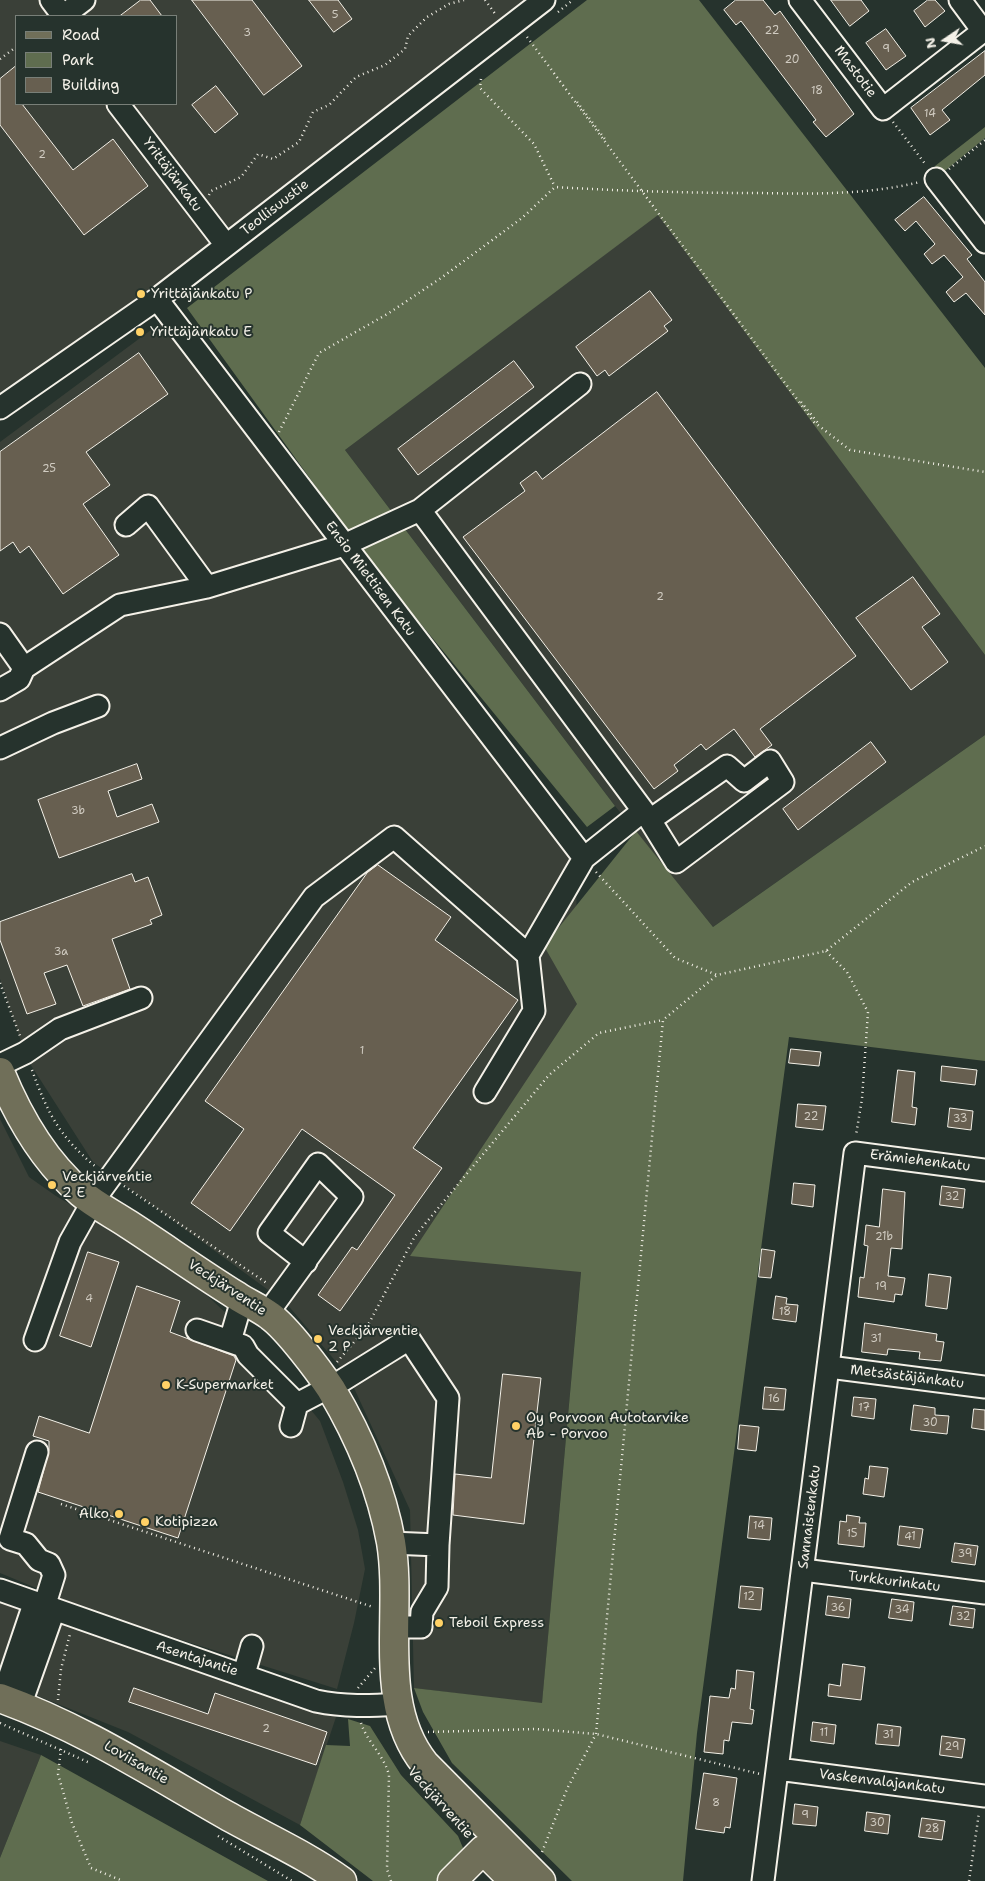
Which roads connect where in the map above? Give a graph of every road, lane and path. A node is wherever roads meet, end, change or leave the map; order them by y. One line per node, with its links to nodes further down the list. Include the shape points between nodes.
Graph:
1 (51, 0): 8 (street)
2 (84, 0): 9 (street)
3 (464, 0): 7 (path)
4 (544, 0): 22 (street, Teollisuustie)
5 (800, 0): 15 (street, Mastotie)
6 (960, 0): 15 (street, Mastotie, via 983,31)
7 (455, 2): 20 (path, via 427,16 408,36 405,49 385,65 356,77 330,105 313,112 299,142 274,159 258,154 241,177 211,191)
8 (63, 15)
9 (65, 15)
10 (527, 36): 19 (path)
11 (15, 49): 12 (path)
12 (0, 59)
13 (481, 79): 18 (path, via 480,88 534,144)
14 (119, 105): 22 (street, Yrittäjänkatu)
15 (883, 109): 17 (path)
16 (985, 140): 17 (path)
17 (936, 179): 19 (path, via 893,189 839,194); 21 (street)
18 (555, 187): 19 (path); 26 (path, via 522,218 441,278 389,313 319,353)
19 (642, 193): 27 (path, via 814,422 850,450)
20 (205, 200)
21 (985, 242)
22 (226, 245): 23 (street, Teollisuustie)
23 (157, 298): 25 (street, Teollisuustie); 26 (street, Ensio Miettisen Katu)
24 (580, 384): 28 (street)
25 (0, 408)
26 (271, 450): 30 (street, Ensio Miettisen Katu)
27 (985, 472)
28 (420, 510): 30 (street); 37 (street)
29 (126, 525): 31 (street, via 148,506)
30 (344, 545): 31 (street); 39 (street, Ensio Miettisen Katu)
31 (208, 587): 33 (street, via 120,605)
32 (0, 634): 33 (street)
33 (24, 668): 34 (street, via 19,679)
34 (0, 690)
35 (98, 706): 36 (street)
36 (0, 748)
37 (646, 815): 37 (street, via 727,766 744,781 770,761 783,782 676,862); 39 (street)
38 (985, 846): 40 (path, via 912,882)
39 (584, 858): 41 (street); 42 (path, via 675,958)
40 (826, 951): 42 (path); 48 (path, via 847,972 868,1012)
41 (528, 955): 47 (street, via 534,1011); 50 (street, via 394,837 314,897)
42 (717, 975): 44 (path)
43 (141, 998): 45 (street, via 60,1029 26,1053)
44 (663, 1020): 58 (path, via 599,1033 549,1075 415,1236 367,1327); 80 (path)
45 (0, 1065)
46 (0, 1072): 50 (main road, Veckjärventie, via 46,1158)
47 (484, 1092)
48 (855, 1146): 49 (street, Erämiehenkatu); 57 (street, Sannaistenkatu)
49 (985, 1170)
50 (93, 1201): 52 (main road, Veckjärventie); 55 (street, via 70,1242)
51 (306, 1262): 53 (street)
52 (242, 1300): 53 (main road, Veckjärventie); 56 (street)
53 (267, 1314): 58 (main road, Veckjärventie)
54 (197, 1330): 56 (street)
55 (36, 1340)
56 (230, 1341): 60 (street, via 243,1346)
57 (829, 1367): 59 (street, Metsästäjänkatu); 66 (street, Sannaistenkatu)
58 (332, 1376): 60 (street); 64 (main road, Veckjärventie, via 366,1456); 65 (street, via 343,1380 410,1338 448,1398)
59 (985, 1387)
60 (297, 1404): 61 (street)
61 (291, 1426)
62 (37, 1452): 69 (street, via 10,1539 26,1544 38,1560 49,1564 54,1575)
63 (61, 1504): 71 (path)
64 (391, 1543): 65 (street); 71 (main road, Veckjärventie, via 395,1581)
65 (438, 1545): 71 (street, via 438,1587 422,1612 420,1627)
66 (803, 1570): 68 (street, Turkkurinkatu); 83 (street, Sannaistenkatu)
67 (0, 1590): 69 (street, Asentajantie)
68 (985, 1593)
69 (44, 1607): 70 (street, Asentajantie); 76 (street)
70 (75, 1618): 75 (street, Asentajantie); 78 (path, via 64,1653 58,1700)
71 (389, 1626): 77 (main road, Veckjärventie)
72 (252, 1646): 75 (street)
73 (374, 1660): 74 (path)
74 (373, 1668)
75 (244, 1674): 77 (street, Asentajantie, via 316,1700 342,1706)
76 (5, 1706): 78 (main road, Loviisantie); 78 (path)
77 (380, 1706): 87 (main road, Veckjärventie, via 391,1740 406,1767); 93 (path, via 364,1731 384,1760 389,1775 387,1869)
78 (46, 1730): 81 (path); 86 (main road, Loviisantie, via 99,1740)
79 (424, 1732): 80 (path, via 536,1729)
80 (596, 1734): 83 (path); 88 (path, via 567,1789)
81 (61, 1750): 82 (path); 89 (path, via 58,1774 72,1823 91,1868)
82 (94, 1765)
83 (771, 1772): 84 (street, Vaskenvalajankatu); 95 (street, Sannaistenkatu)
84 (984, 1795): 96 (path)
85 (218, 1836): 90 (path)
86 (267, 1838): 91 (main road, Loviisantie); 92 (main road, Loviisantie)
87 (494, 1864): 88 (main road, Veckjärventie); 94 (main road)
88 (540, 1869)
89 (124, 1881)
90 (292, 1881)
91 (320, 1881)
92 (342, 1881)
93 (391, 1881)
94 (452, 1881)
95 (763, 1881)
96 (969, 1881)

